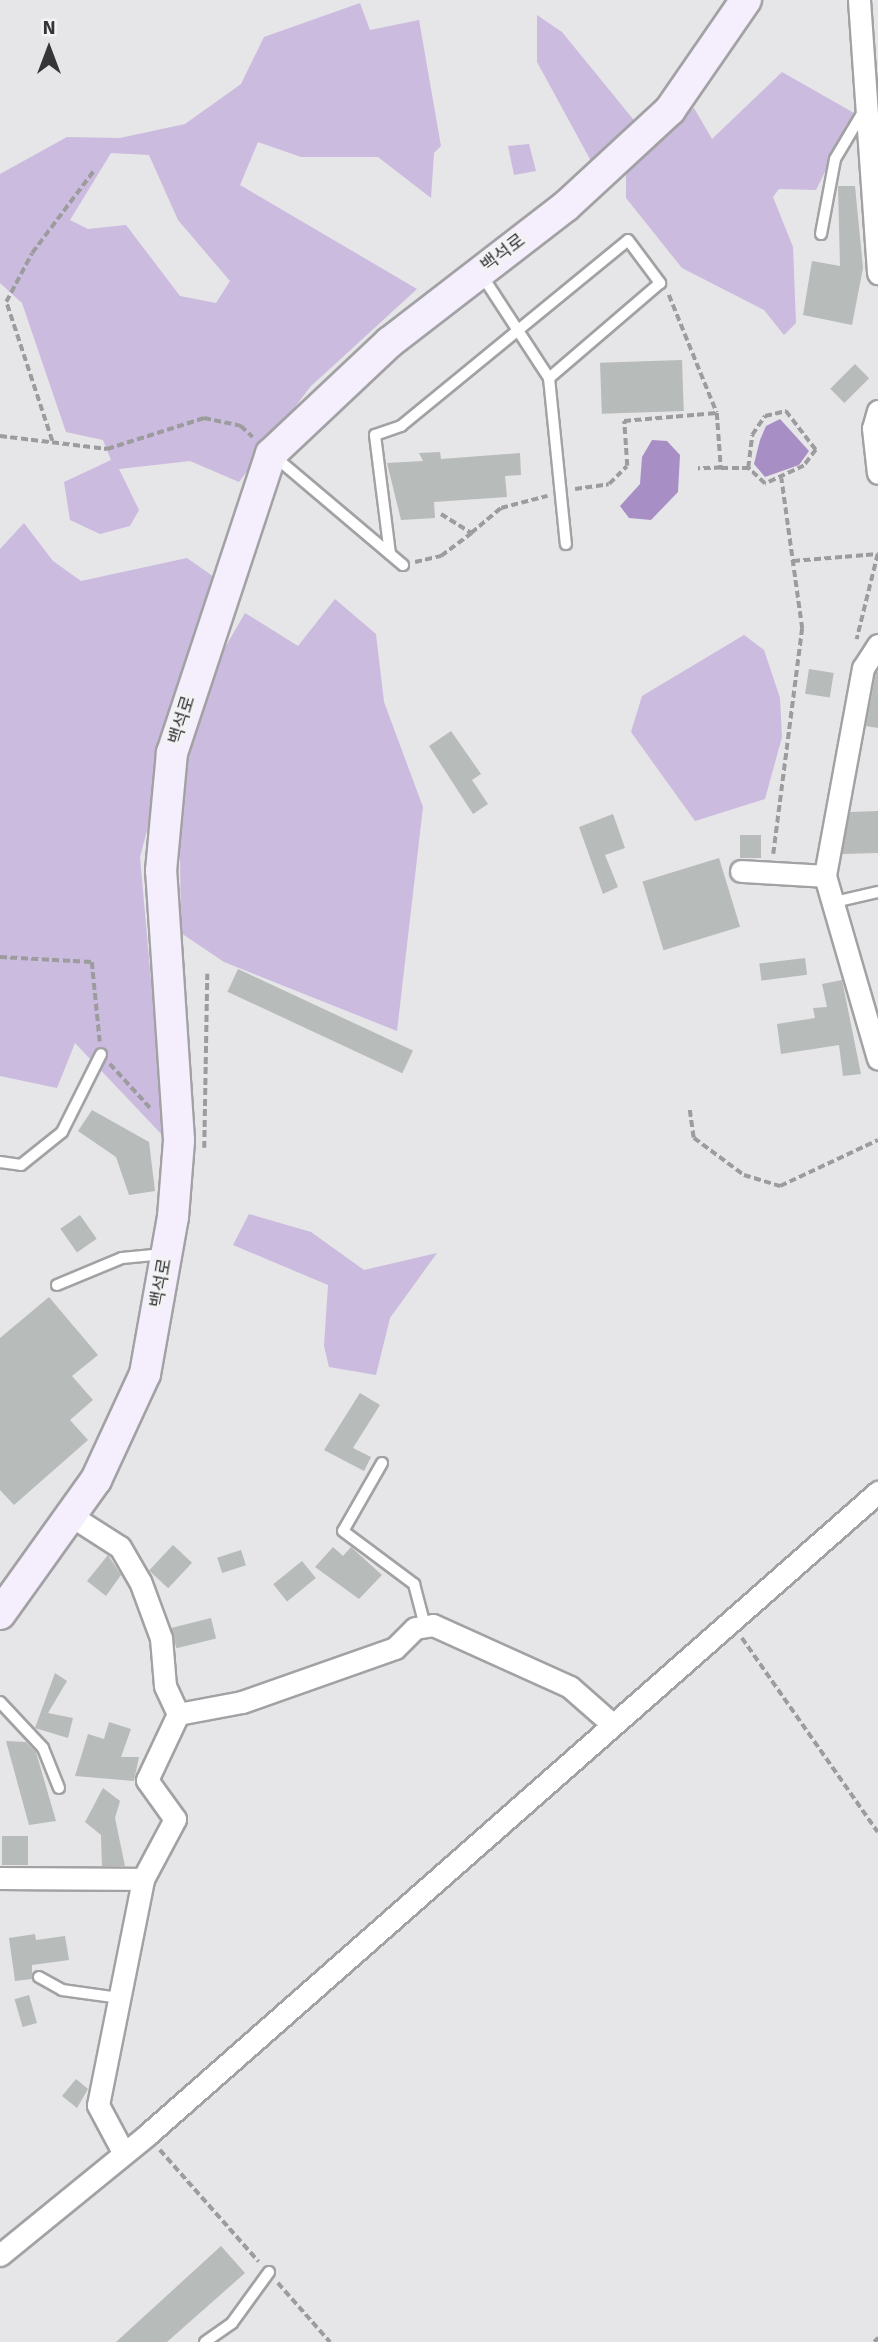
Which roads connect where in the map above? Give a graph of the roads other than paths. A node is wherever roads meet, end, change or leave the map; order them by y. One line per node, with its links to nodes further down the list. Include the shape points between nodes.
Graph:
1 (746, 0): 5 (street, 백석로, via 670,110 566,206)
2 (859, 0): 3 (street)
3 (864, 110): 4 (lane, via 835,159); 6 (street)
4 (821, 234)
5 (479, 272): 7 (lane); 10 (street, 백석로, via 390,342)
6 (878, 273)
7 (520, 334): 8 (lane); 8 (lane, via 628,240 660,282); 13 (lane, via 401,426 375,435)
8 (549, 378): 12 (lane)
9 (878, 411): 11 (street, via 873,428)
10 (271, 454): 13 (lane); 23 (street, 백석로, via 172,753 161,871 188,1150)
11 (878, 473)
12 (566, 544)
13 (390, 554): 14 (lane)
14 (403, 565)
15 (878, 645): 17 (street, via 863,668)
16 (741, 871): 17 (street)
17 (825, 876): 19 (street)
18 (878, 892): 19 (lane)
19 (830, 904): 21 (street)
20 (102, 1054): 22 (lane, via 62,1132 21,1166)
21 (878, 1058)
22 (0, 1163)
23 (167, 1253): 24 (lane, via 122,1258); 27 (street, 백석로, via 145,1374 123,1429)
24 (57, 1285)
25 (382, 1462): 31 (lane, via 343,1531 414,1584)
26 (878, 1492): 34 (street)
27 (70, 1515): 28 (street, 백석로); 33 (street, via 120,1547 140,1581 161,1638 165,1686)
28 (50, 1544): 29 (street); 30 (street, 백석로)
29 (0, 1576)
30 (1, 1610)
31 (425, 1626): 33 (street, via 415,1628 395,1648 242,1702); 34 (street, via 570,1687)
32 (0, 1702): 35 (lane, via 43,1748)
33 (178, 1714): 37 (street, via 147,1780 175,1819)
34 (611, 1723): 40 (street, via 147,2135)
35 (59, 1788)
36 (0, 1878): 37 (street)
37 (143, 1879): 39 (street)
38 (39, 1977): 39 (lane, via 62,1990)
39 (120, 1998): 40 (street, via 98,2105)
40 (122, 2150): 41 (street)
41 (0, 2255)
42 (269, 2272): 43 (lane, via 232,2323)
43 (205, 2342)

